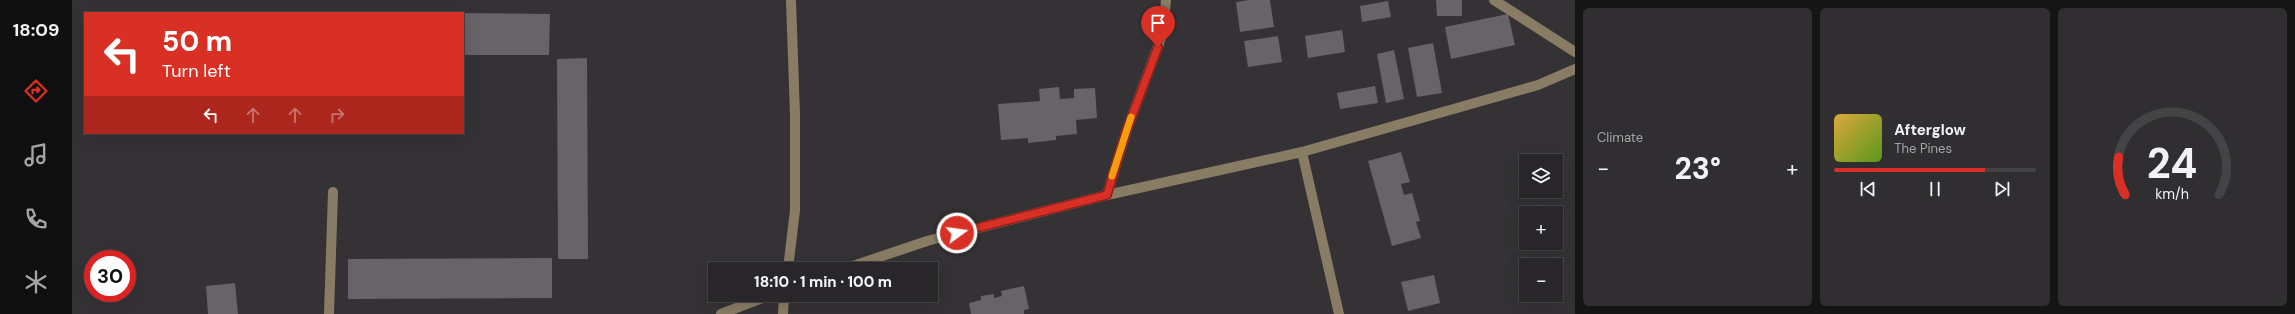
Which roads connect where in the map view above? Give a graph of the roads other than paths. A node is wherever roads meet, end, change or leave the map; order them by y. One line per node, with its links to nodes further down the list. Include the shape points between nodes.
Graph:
1 (791, 0): 9 (street, via 795,210)
2 (1166, 0): 8 (street, via 1163,33 1126,132)
3 (1494, 0): 4 (street)
4 (1575, 52)
5 (1575, 69): 6 (street, via 1538,85)
6 (1302, 152): 8 (street); 16 (street)
7 (333, 192): 13 (street)
8 (1107, 195): 10 (street, via 927,240)
9 (789, 262)
10 (864, 262)
11 (752, 302): 14 (street)
12 (784, 302): 15 (street)
13 (329, 314)
14 (721, 314)
15 (783, 314)
16 (1339, 314)

